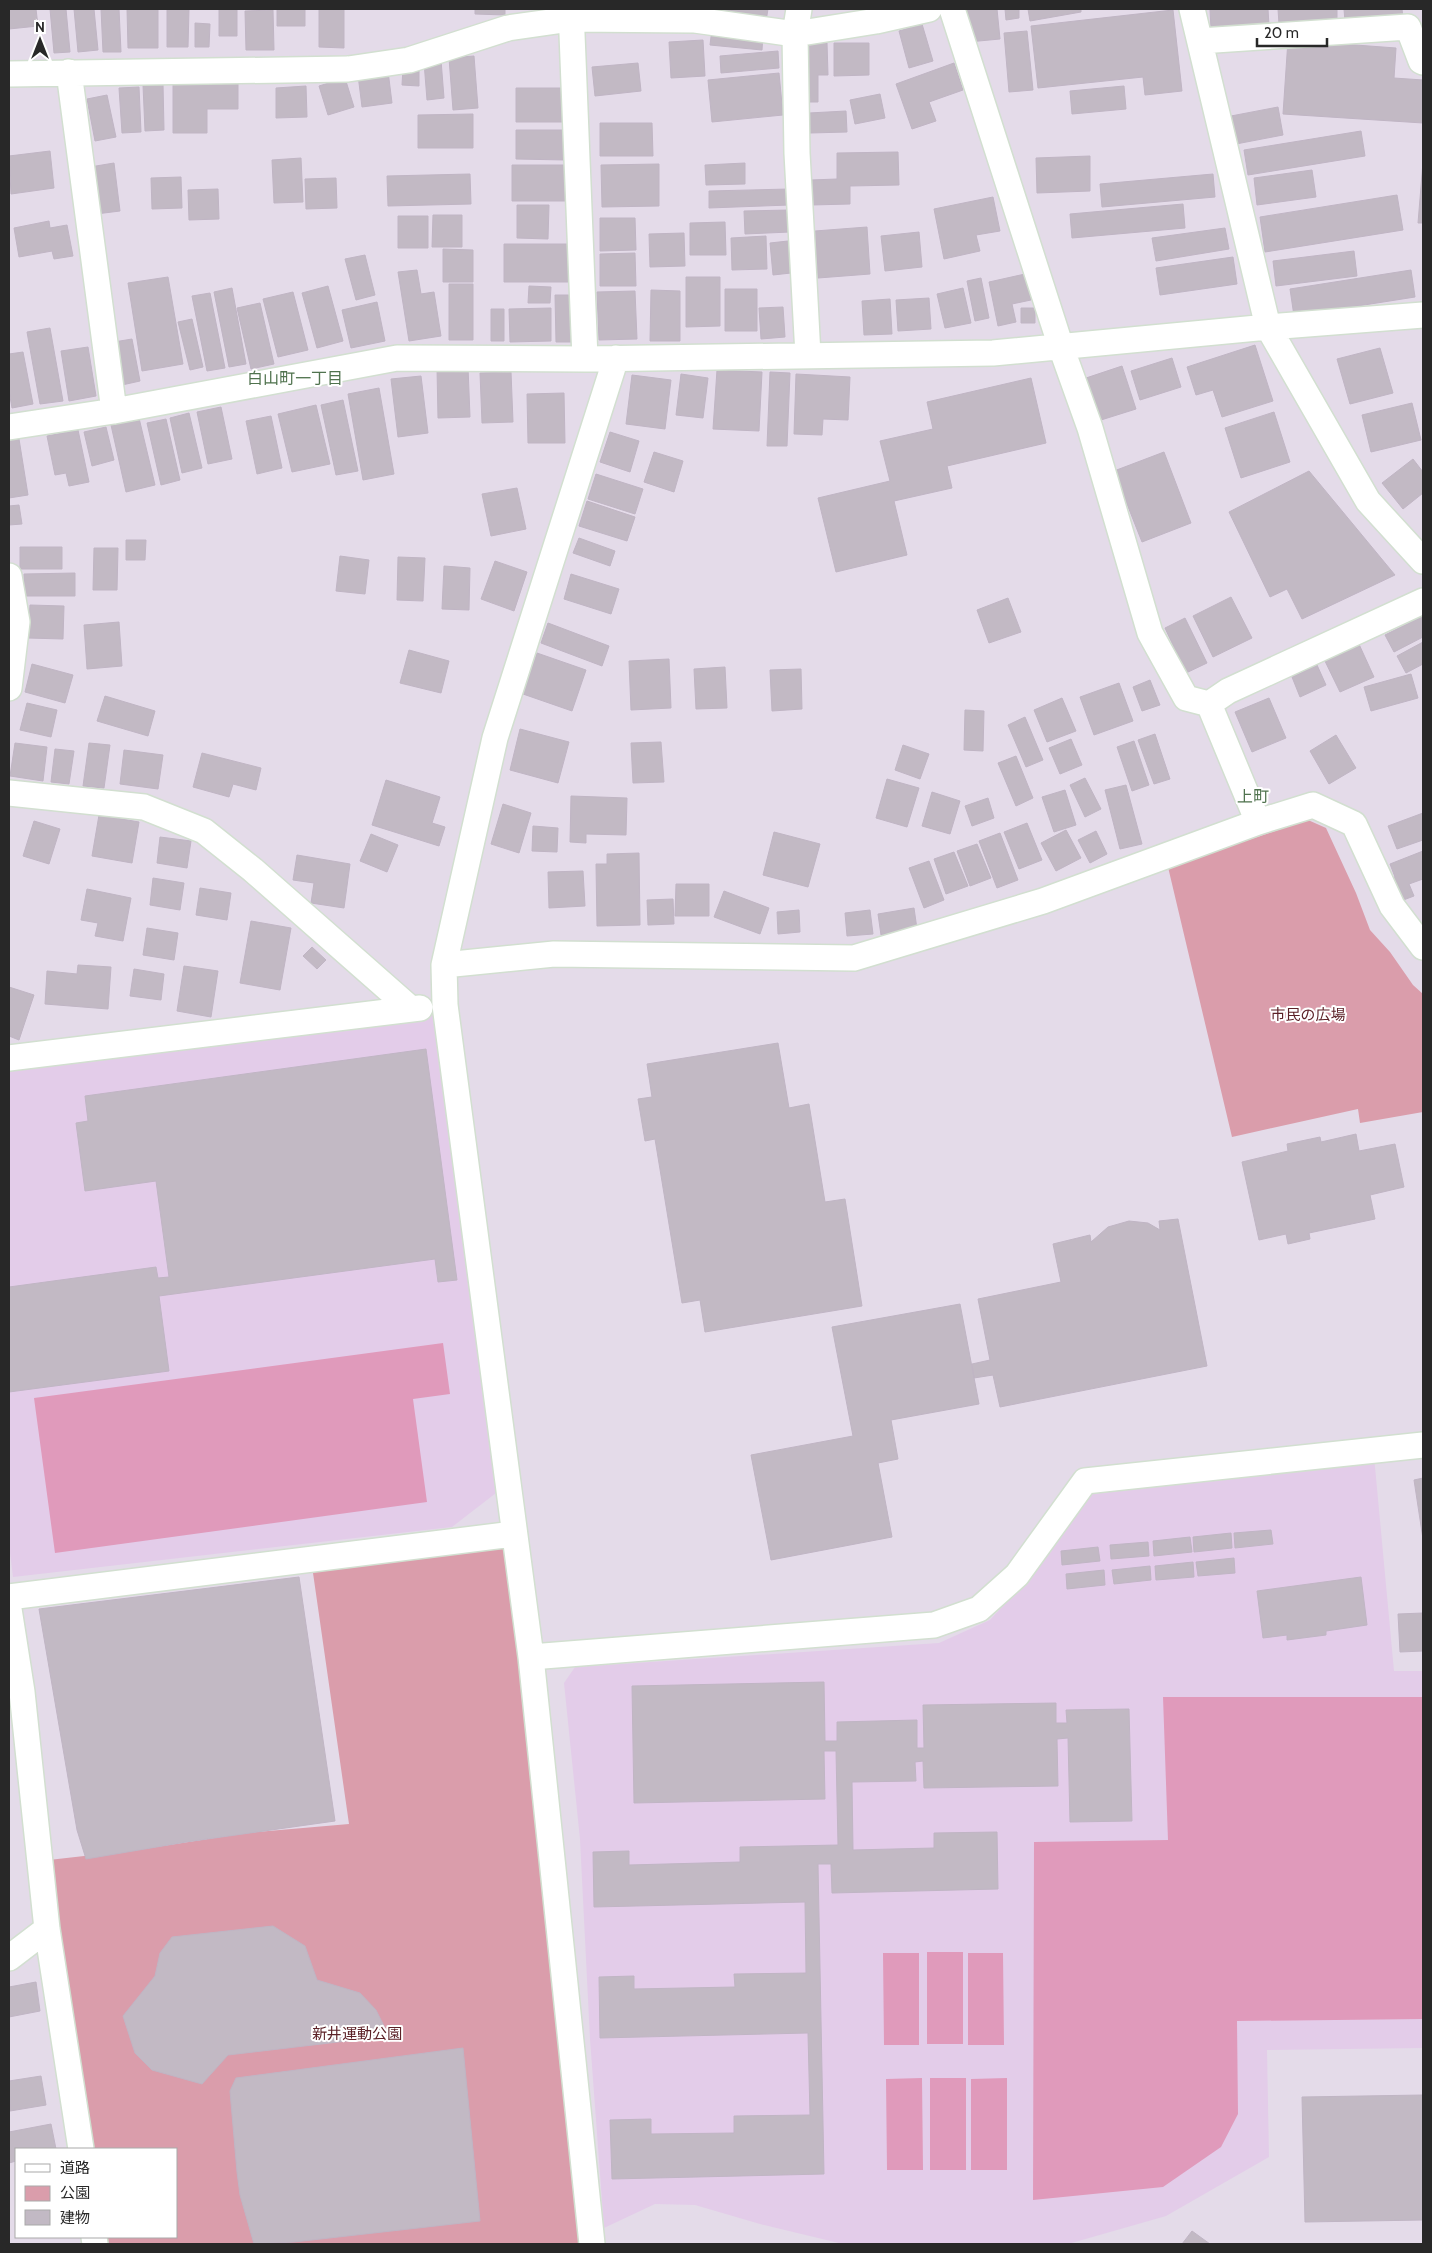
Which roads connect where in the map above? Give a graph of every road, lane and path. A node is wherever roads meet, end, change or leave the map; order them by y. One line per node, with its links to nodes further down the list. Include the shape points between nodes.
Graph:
1 (799, 9): 6 (street)
2 (929, 9): 6 (street)
3 (952, 9): 13 (street)
4 (1192, 9): 7 (street)
5 (571, 14): 6 (street, via 695,20); 9 (street, via 508,28 409,60 348,69); 16 (street)
6 (795, 34): 14 (street, via 800,231)
7 (1200, 41): 8 (street, via 1408,27); 12 (street)
8 (1423, 62)
9 (70, 72): 10 (street); 17 (street)
10 (9, 74)
11 (1423, 315): 12 (street)
12 (1268, 326): 13 (street); 19 (street, via 1368,501)
13 (1061, 347): 14 (street, via 994,353); 23 (street, via 1093,437 1150,633 1186,698)
14 (808, 355): 15 (street)
15 (616, 358): 16 (street); 27 (street, via 495,738)
16 (585, 359): 17 (street, via 397,358)
17 (114, 411): 18 (street)
18 (9, 427)
19 (1423, 561)
20 (9, 576): 22 (street, via 17,622)
21 (1423, 600): 23 (street, via 1228,691)
22 (9, 688)
23 (1209, 704): 25 (street)
24 (9, 793): 29 (street, via 144,806 204,831)
25 (1258, 822): 26 (street, via 1313,805 1354,824 1392,906); 27 (street, via 1043,901 854,958 554,954)
26 (1423, 947)
27 (444, 965): 28 (street)
28 (445, 1005): 29 (street); 32 (street)
29 (411, 1009): 30 (street)
30 (9, 1058)
31 (1423, 1444): 35 (street, via 1085,1481 1018,1575 979,1609 934,1625)
32 (513, 1534): 33 (street); 35 (street)
33 (9, 1597)
34 (9, 1609): 36 (street)
35 (531, 1657): 40 (street)
36 (16, 1695): 37 (street)
37 (47, 1928): 38 (street); 39 (street)
38 (9, 1958)
39 (81, 2148)
40 (592, 2244)

